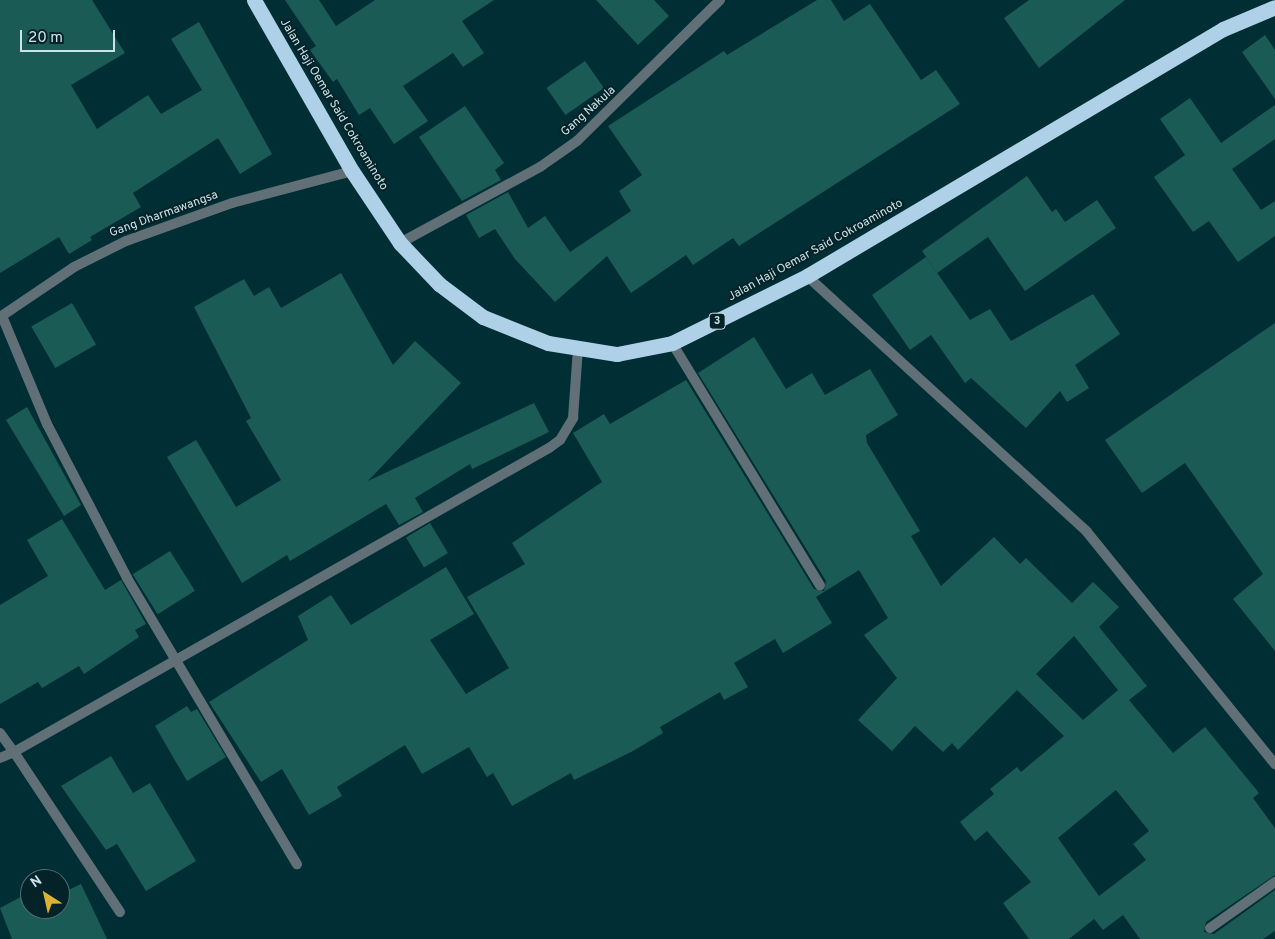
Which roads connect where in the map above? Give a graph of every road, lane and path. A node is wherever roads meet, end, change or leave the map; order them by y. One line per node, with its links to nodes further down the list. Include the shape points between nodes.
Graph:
1 (254, 0): 4 (highway, Jalan Haji Oemar Said Cokroaminoto / 3)
2 (720, 0): 5 (street, Gang Nakula, via 577,141 540,166)
3 (1275, 7): 6 (highway, Jalan Haji Oemar Said Cokroaminoto / 3, via 1223,29)
4 (352, 171): 5 (highway, Jalan Haji Oemar Said Cokroaminoto / 3); 7 (street, Gang Dharmawangsa, via 232,203 126,241 74,267)
5 (400, 243): 9 (highway, Jalan Haji Oemar Said Cokroaminoto / 3, via 439,284 483,317 548,343)
6 (807, 276): 8 (highway, Jalan Haji Oemar Said Cokroaminoto / 3); 15 (street, via 1087,532)
7 (1, 316): 11 (street, via 48,424 127,578)
8 (672, 343): 9 (highway, Jalan Haji Oemar Said Cokroaminoto / 3, via 618,354); 10 (street)
9 (578, 349): 11 (street, via 573,418 560,440)
10 (820, 585)
11 (177, 660): 13 (street); 16 (street)
12 (0, 733): 13 (street)
13 (14, 752): 14 (street); 18 (street)
14 (0, 758)
15 (1275, 764)
16 (297, 864)
17 (1275, 882): 19 (street)
18 (120, 912)
19 (1210, 928)

